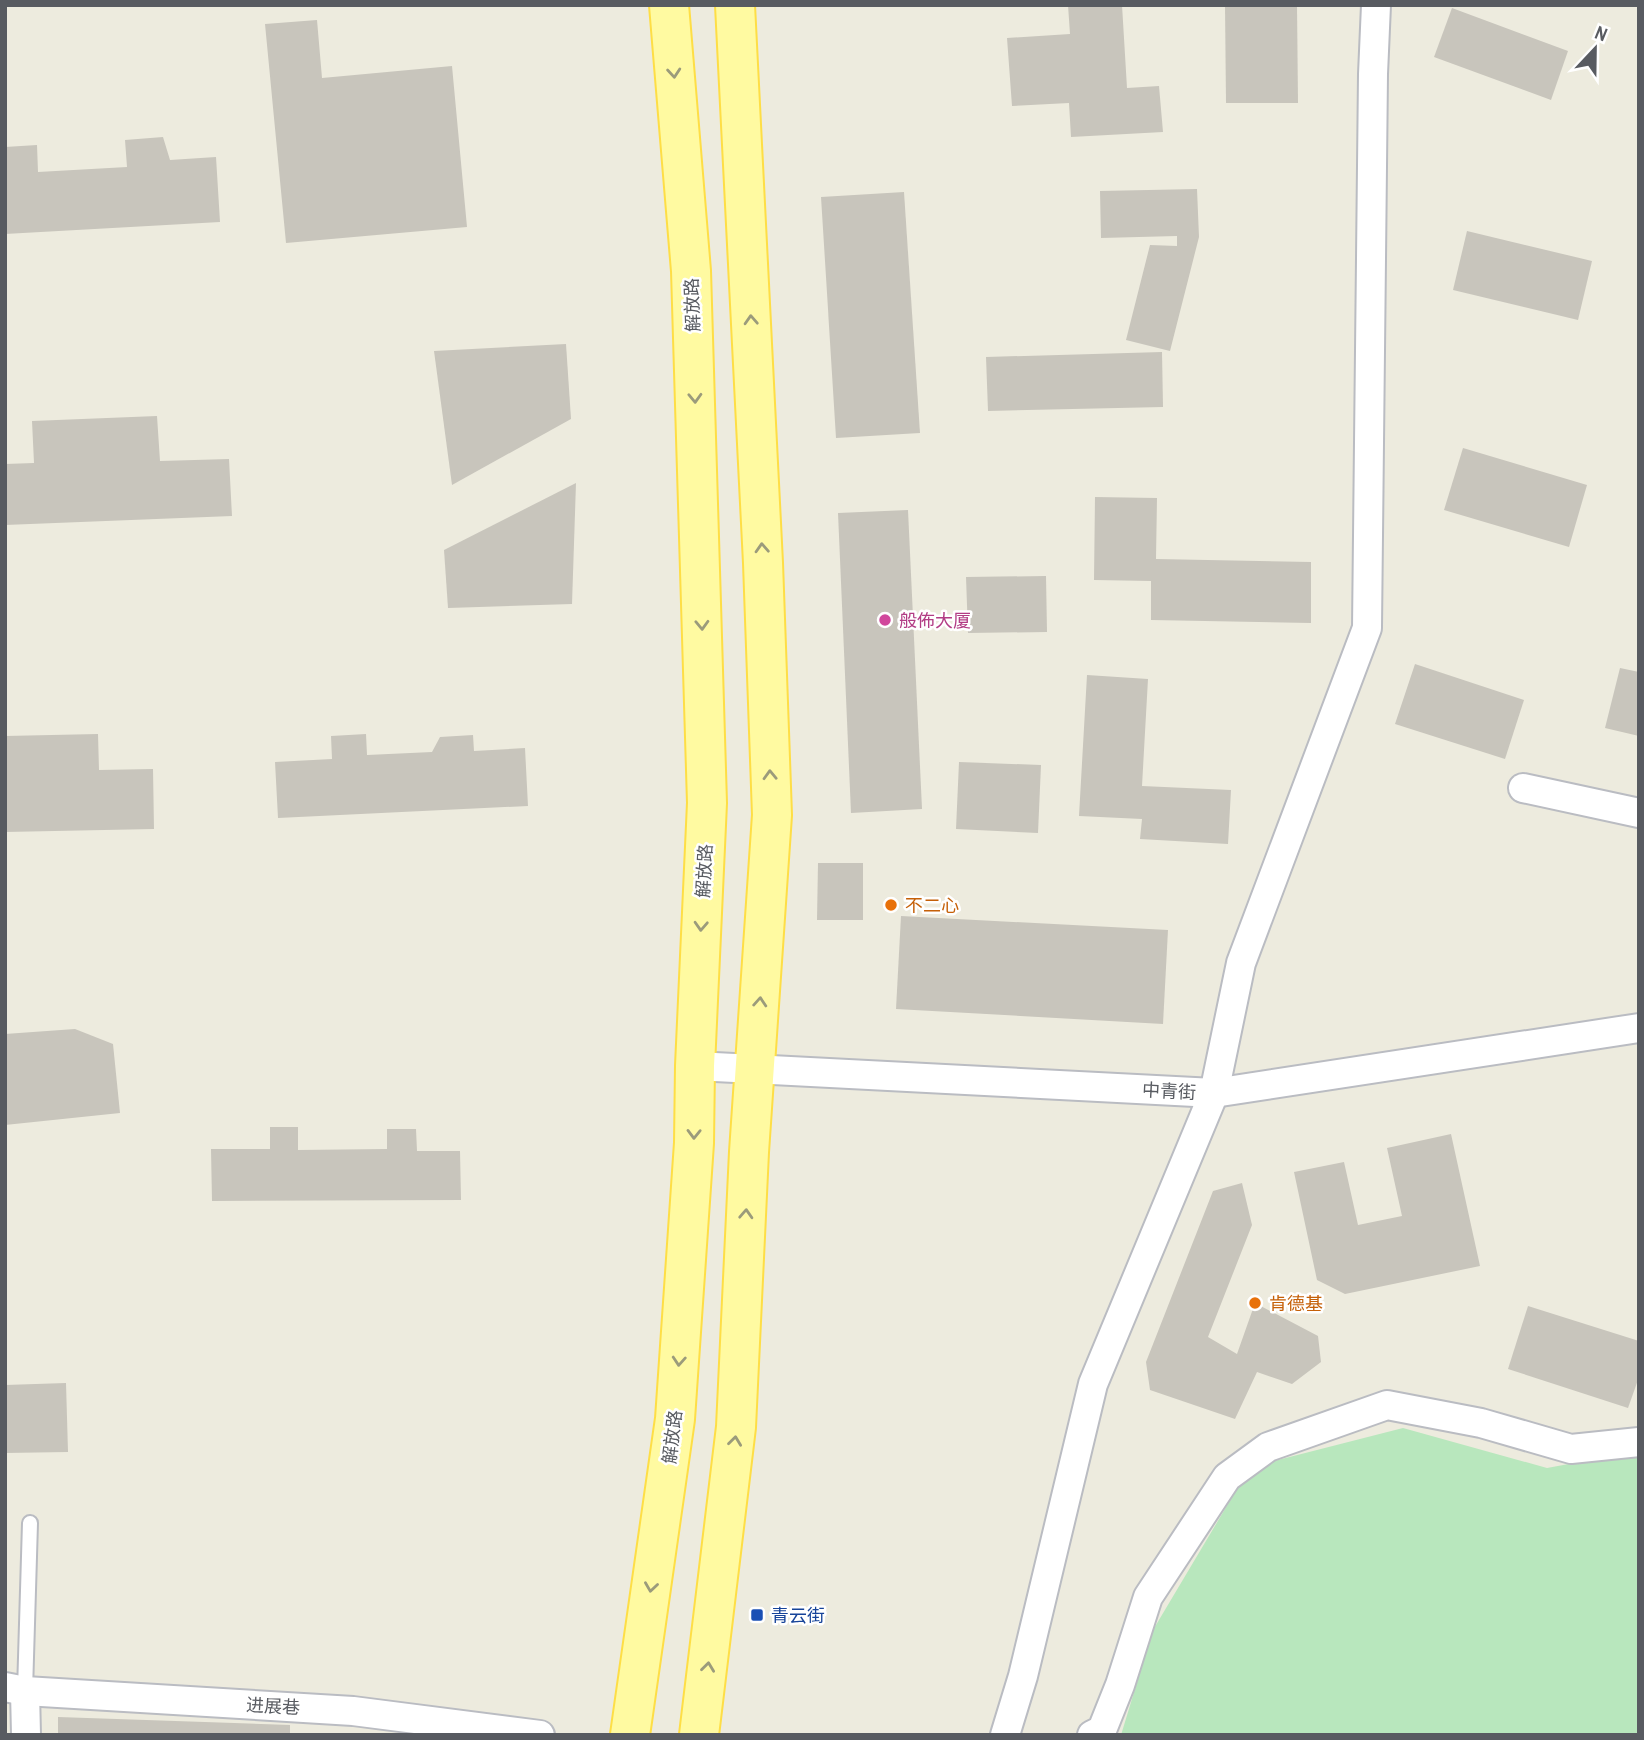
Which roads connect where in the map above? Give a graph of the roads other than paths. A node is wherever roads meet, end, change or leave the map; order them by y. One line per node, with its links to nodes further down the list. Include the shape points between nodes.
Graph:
1 (668, 5): 7 (main road, 解放路, one-way to 7, via 691,271 707,803)
2 (735, 5): 8 (main road, one-way to 2, via 772,815)
3 (1376, 5): 9 (street, via 1367,628 1241,964)
4 (1523, 788): 5 (street)
5 (1639, 813)
6 (1639, 1028): 9 (street, 中青街)
7 (695, 1066): 8 (street, 中青街); 15 (main road, 解放路, one-way to 15, via 675,1419)
8 (755, 1070): 9 (street, 中青街); 16 (main road, one-way to 8, via 736,1427)
9 (1214, 1093): 17 (street, via 1093,1384)
10 (1639, 1442): 18 (street, via 1571,1449 1481,1423 1387,1405 1268,1447 1227,1477 1148,1597 1102,1730)
11 (30, 1522): 12 (lane)
12 (15, 1689): 13 (street); 14 (street, 进展巷, via 353,1711)
13 (26, 1735)
14 (540, 1735)
15 (630, 1735)
16 (699, 1735)
17 (1005, 1735)
18 (1092, 1735)

